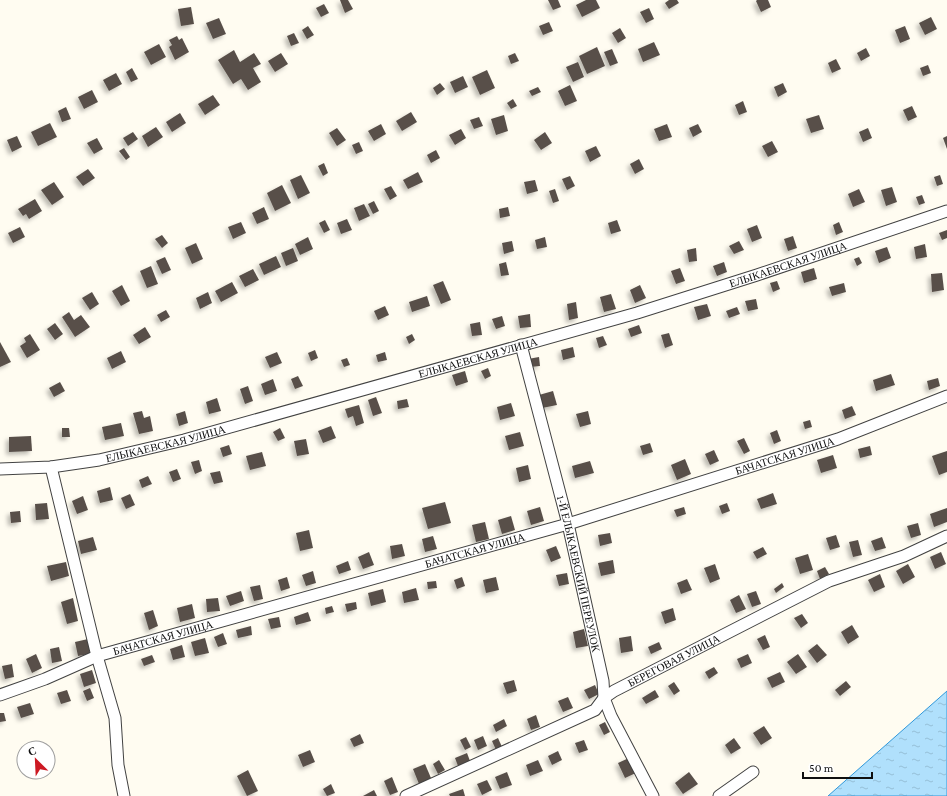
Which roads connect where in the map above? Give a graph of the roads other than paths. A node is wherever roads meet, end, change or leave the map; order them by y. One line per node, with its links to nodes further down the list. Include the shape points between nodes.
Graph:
1 (947, 211): 2 (street, ЕЛЫКАЕВСКАЯ УЛИЦА, via 637,313)
2 (521, 345): 4 (street, ЕЛЫКАЕВСКАЯ УЛИЦА, via 184,440 99,460); 6 (street, 1-Й ЕЛЫКАЕВСКИЙ ПЕРЕУЛОК)
3 (947, 396): 6 (street, БАЧАТСКАЯ УЛИЦА, via 838,439)
4 (51, 466): 5 (street, ЕЛЫКАЕВСКАЯ УЛИЦА); 8 (street)
5 (0, 469)
6 (568, 524): 8 (street, БАЧАТСКАЯ УЛИЦА); 10 (street, 1-Й ЕЛЫКАЕВСКИЙ ПЕРЕУЛОК, via 603,681)
7 (947, 536): 10 (street, БЕРЕГОВАЯ УЛИЦА, via 904,556 829,581)
8 (97, 656): 9 (street, БАЧАТСКАЯ УЛИЦА); 12 (street, via 115,718 118,766)
9 (0, 695)
10 (604, 698): 13 (street, БЕРЕГОВАЯ УЛИЦА, via 595,710); 14 (street, 1-Й ЕЛЫКАЕВСКИЙ ПЕРЕУЛОК)
11 (753, 772): 15 (street)
12 (124, 796)
13 (406, 796)
14 (653, 796)
15 (719, 796)

